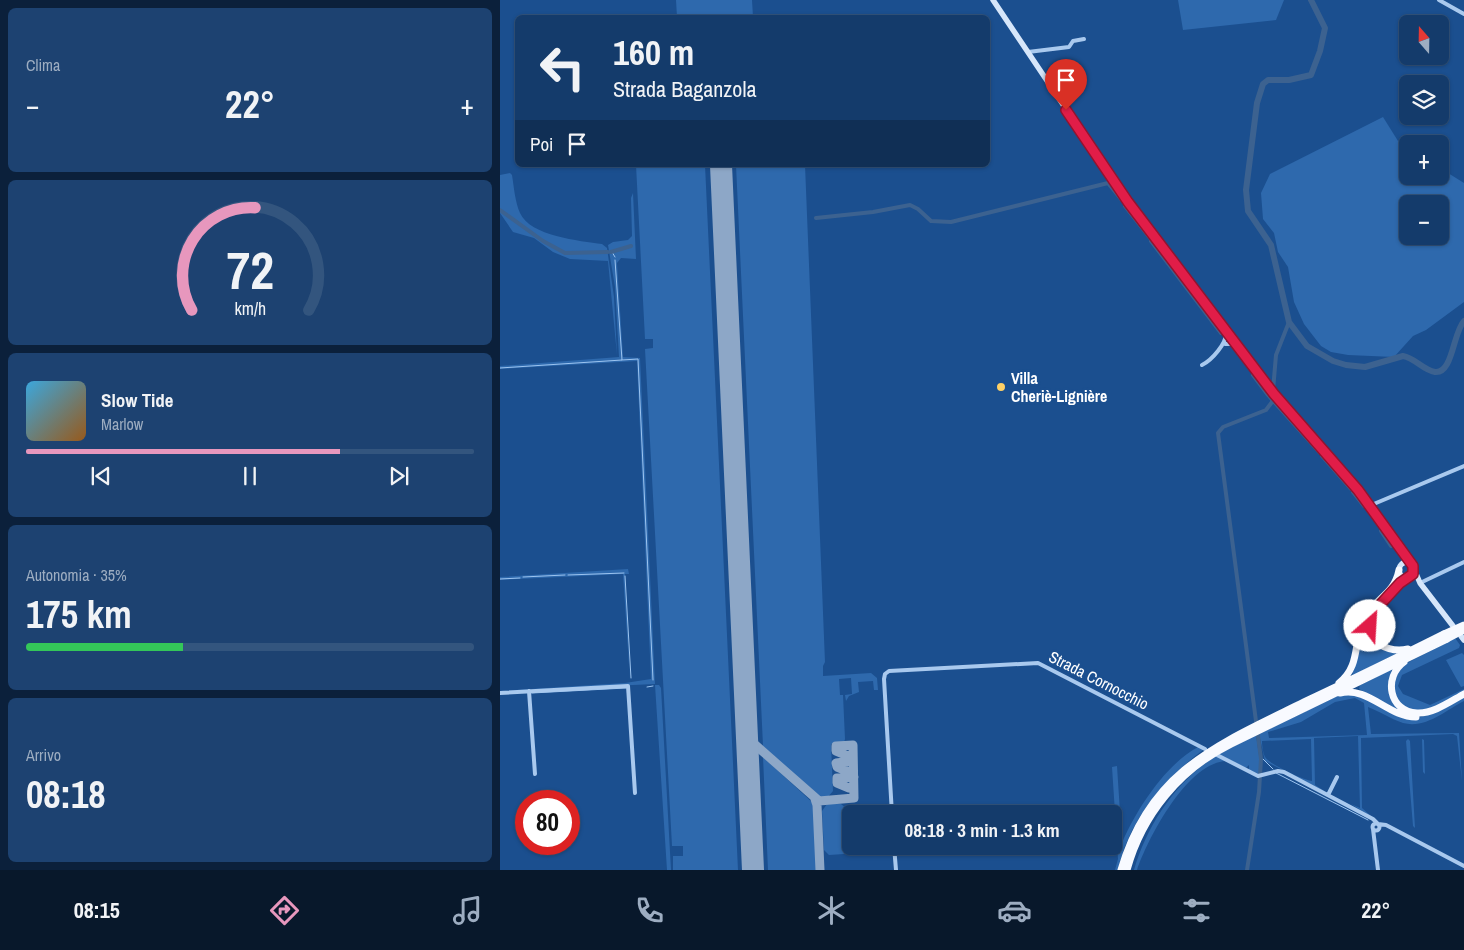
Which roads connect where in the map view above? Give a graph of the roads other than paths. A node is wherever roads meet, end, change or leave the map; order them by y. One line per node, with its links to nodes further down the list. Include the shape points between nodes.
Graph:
1 (993, 0): 5 (main road)
2 (1440, 0): 3 (street)
3 (1464, 14)
4 (1084, 39): 5 (street, via 1073,41 1069,47)
5 (1028, 52): 6 (main road, via 1128,202)
6 (1225, 330): 7 (main road); 8 (street)
7 (1231, 338): 8 (street); 9 (main road)
8 (1225, 342): 9 (street); 10 (street, via 1214,357)
9 (1236, 345): 12 (main road, via 1273,394)
10 (1202, 365)
11 (1464, 466): 12 (street)
12 (1369, 506): 13 (main road)
13 (1400, 549): 15 (main road); 16 (main road)
14 (1464, 562): 18 (street)
15 (1414, 568): 16 (main road, via 1406,563); 17 (main road); 18 (main road)
16 (1399, 569): 17 (main road, via 1401,576); 27 (highway, via 1392,589 1364,619 1356,658 1348,674 1336,685)
17 (1408, 578): 18 (main road); 22 (highway, via 1373,612 1370,626 1374,640 1385,648 1399,650)
18 (1420, 583): 20 (main road)
19 (1464, 625): 22 (highway, bridge)
20 (1453, 626)
21 (1463, 636): 22 (highway, bridge)
22 (1442, 638): 25 (highway, via 1396,670 1391,685 1394,699 1405,710 1421,713); 26 (highway); 27 (highway)
23 (529, 691): 24 (street); 32 (street); 35 (street, via 628,686)
24 (500, 693)
25 (1464, 695): 26 (highway, via 1429,714 1413,717 1356,692)
26 (1318, 701): 28 (highway)
27 (1297, 706): 28 (highway)
28 (1276, 719): 29 (highway)
29 (1239, 737): 34 (highway); 42 (highway, via 1198,758 1166,788 1137,830)
30 (1205, 749): 37 (street, Strada Cornocchio, via 1038,663 893,671 885,674 884,679)
31 (1217, 755): 36 (street, via 1260,776 1284,772)
32 (535, 774)
33 (1337, 777): 36 (street)
34 (1175, 785): 43 (highway, via 1146,825); 44 (highway, via 1148,829)
35 (635, 794)
36 (1328, 795): 38 (street, via 1371,818)
37 (891, 805)
38 (1376, 827): 40 (street, via 1388,827); 45 (street)
39 (895, 855): 41 (street)
40 (1464, 866)
41 (896, 870)
42 (1121, 870)
43 (1127, 870)
44 (1132, 870)
45 (1378, 870)

